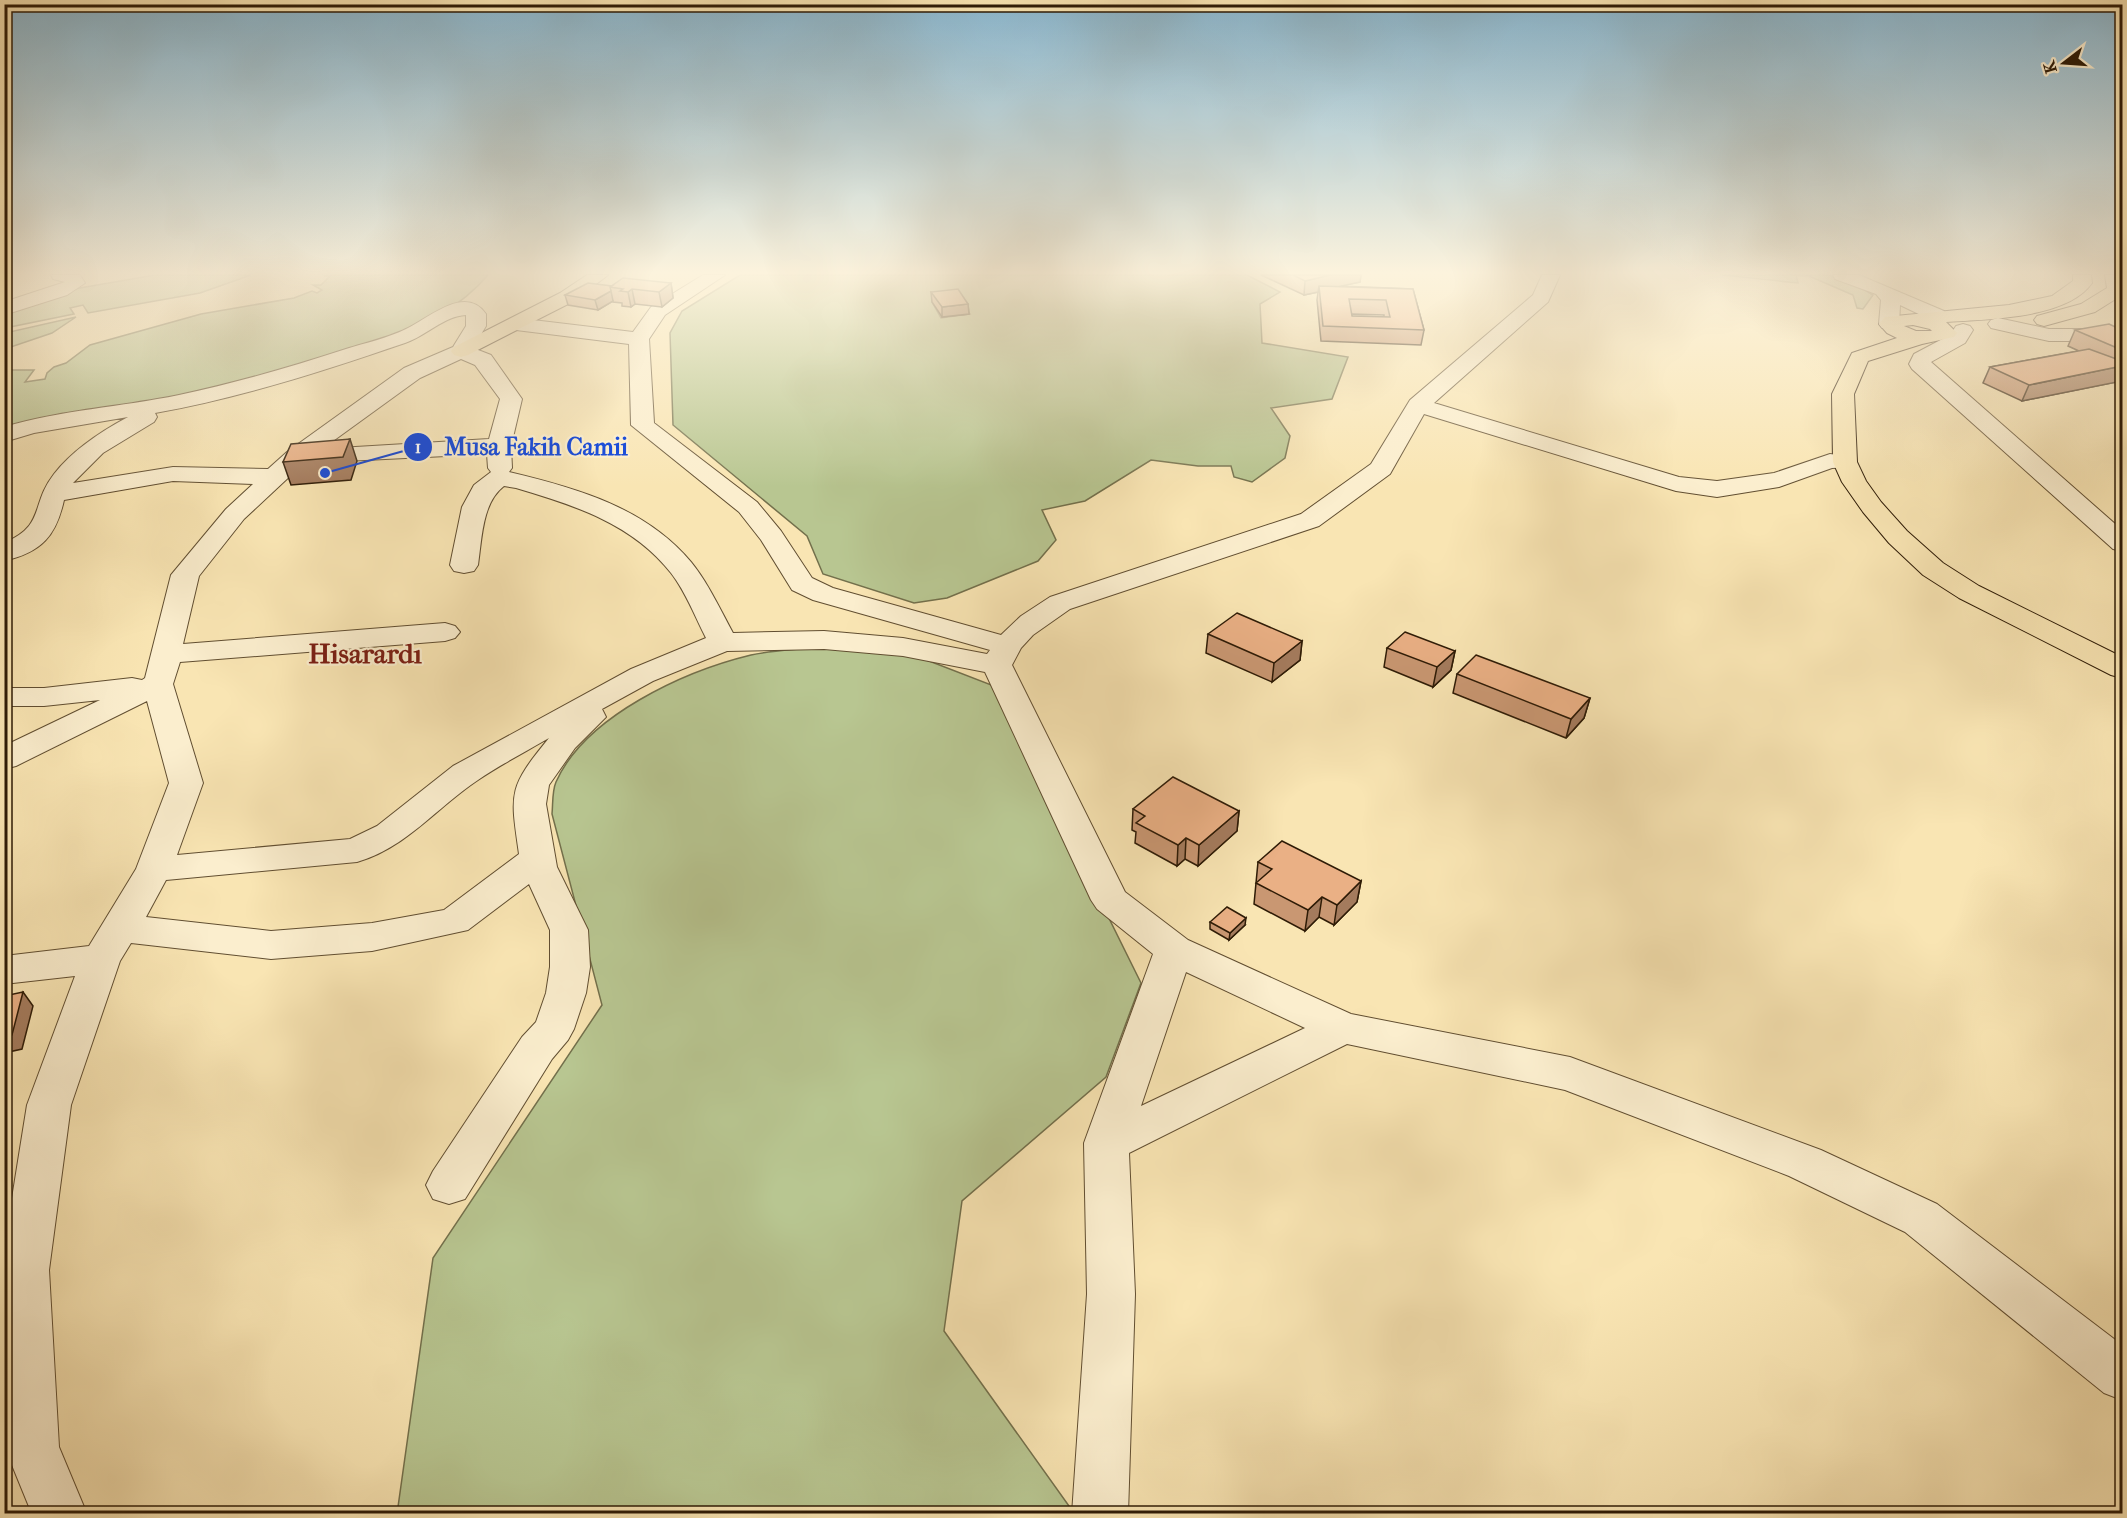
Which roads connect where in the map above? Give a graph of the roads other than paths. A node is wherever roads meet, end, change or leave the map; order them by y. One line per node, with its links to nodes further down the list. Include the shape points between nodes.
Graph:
1 (377, 346): 11 (street, via 291,374)
2 (473, 346): 9 (street)
3 (509, 346): 9 (street)
4 (639, 346): 26 (street, via 644,425 748,507 802,584)
5 (1486, 346): 12 (street)
6 (1869, 346): 10 (main road)
7 (1888, 346): 10 (main road)
8 (1945, 346): 21 (street, via 1921,358 1920,364)
9 (472, 356): 14 (street, via 511,399); 17 (street, via 412,373)
10 (1859, 357): 16 (main road, via 1843,394)
11 (178, 402): 13 (street, via 30,427); 15 (street, via 120,429)
12 (1418, 405): 16 (street, via 1677,484 1717,489 1779,480 1830,461); 26 (street, via 1381,469 1310,520 1060,603 1030,622)
13 (4, 435)
14 (499, 446): 17 (street); 18 (street)
15 (93, 448): 19 (street, via 135,463); 20 (street)
16 (1845, 462): 28 (main road, via 1872,507 1933,569 1979,597)
17 (286, 467): 19 (street); 27 (street, via 235,514 185,575)
18 (500, 477): 23 (street, via 483,490 475,507); 25 (street, via 557,491 630,522 652,538 682,569)
19 (145, 478): 20 (street)
20 (53, 494): 22 (street, via 39,537)
21 (2122, 543)
22 (4, 553)
23 (464, 565)
24 (446, 632): 27 (street)
25 (723, 642): 26 (street, via 824,640); 30 (street, via 642,675)
26 (1001, 655): 35 (street, via 1110,900)
27 (162, 669): 29 (street, via 44,697); 31 (street); 33 (street, via 186,783)
28 (2122, 669)
29 (4, 697)
30 (590, 703): 32 (street, via 590,717 551,756 532,785 529,804); 33 (street, via 465,773 389,834 357,850)
31 (4, 759)
32 (538, 858): 34 (street, via 456,921 372,937 271,945); 39 (street, via 569,930 566,993 554,1029 537,1048)
33 (154, 869): 34 (street)
34 (111, 943): 36 (street); 41 (street, via 49,1105 25,1270 32,1448)
35 (1174, 950): 37 (street); 38 (street)
36 (4, 970)
37 (1343, 1028): 38 (street); 40 (street, via 1570,1074 1805,1163 1921,1218)
38 (1106, 1143): 42 (street, via 1112,1294)
39 (449, 1185)
40 (2122, 1376)
41 (60, 1514)
42 (1100, 1514)

